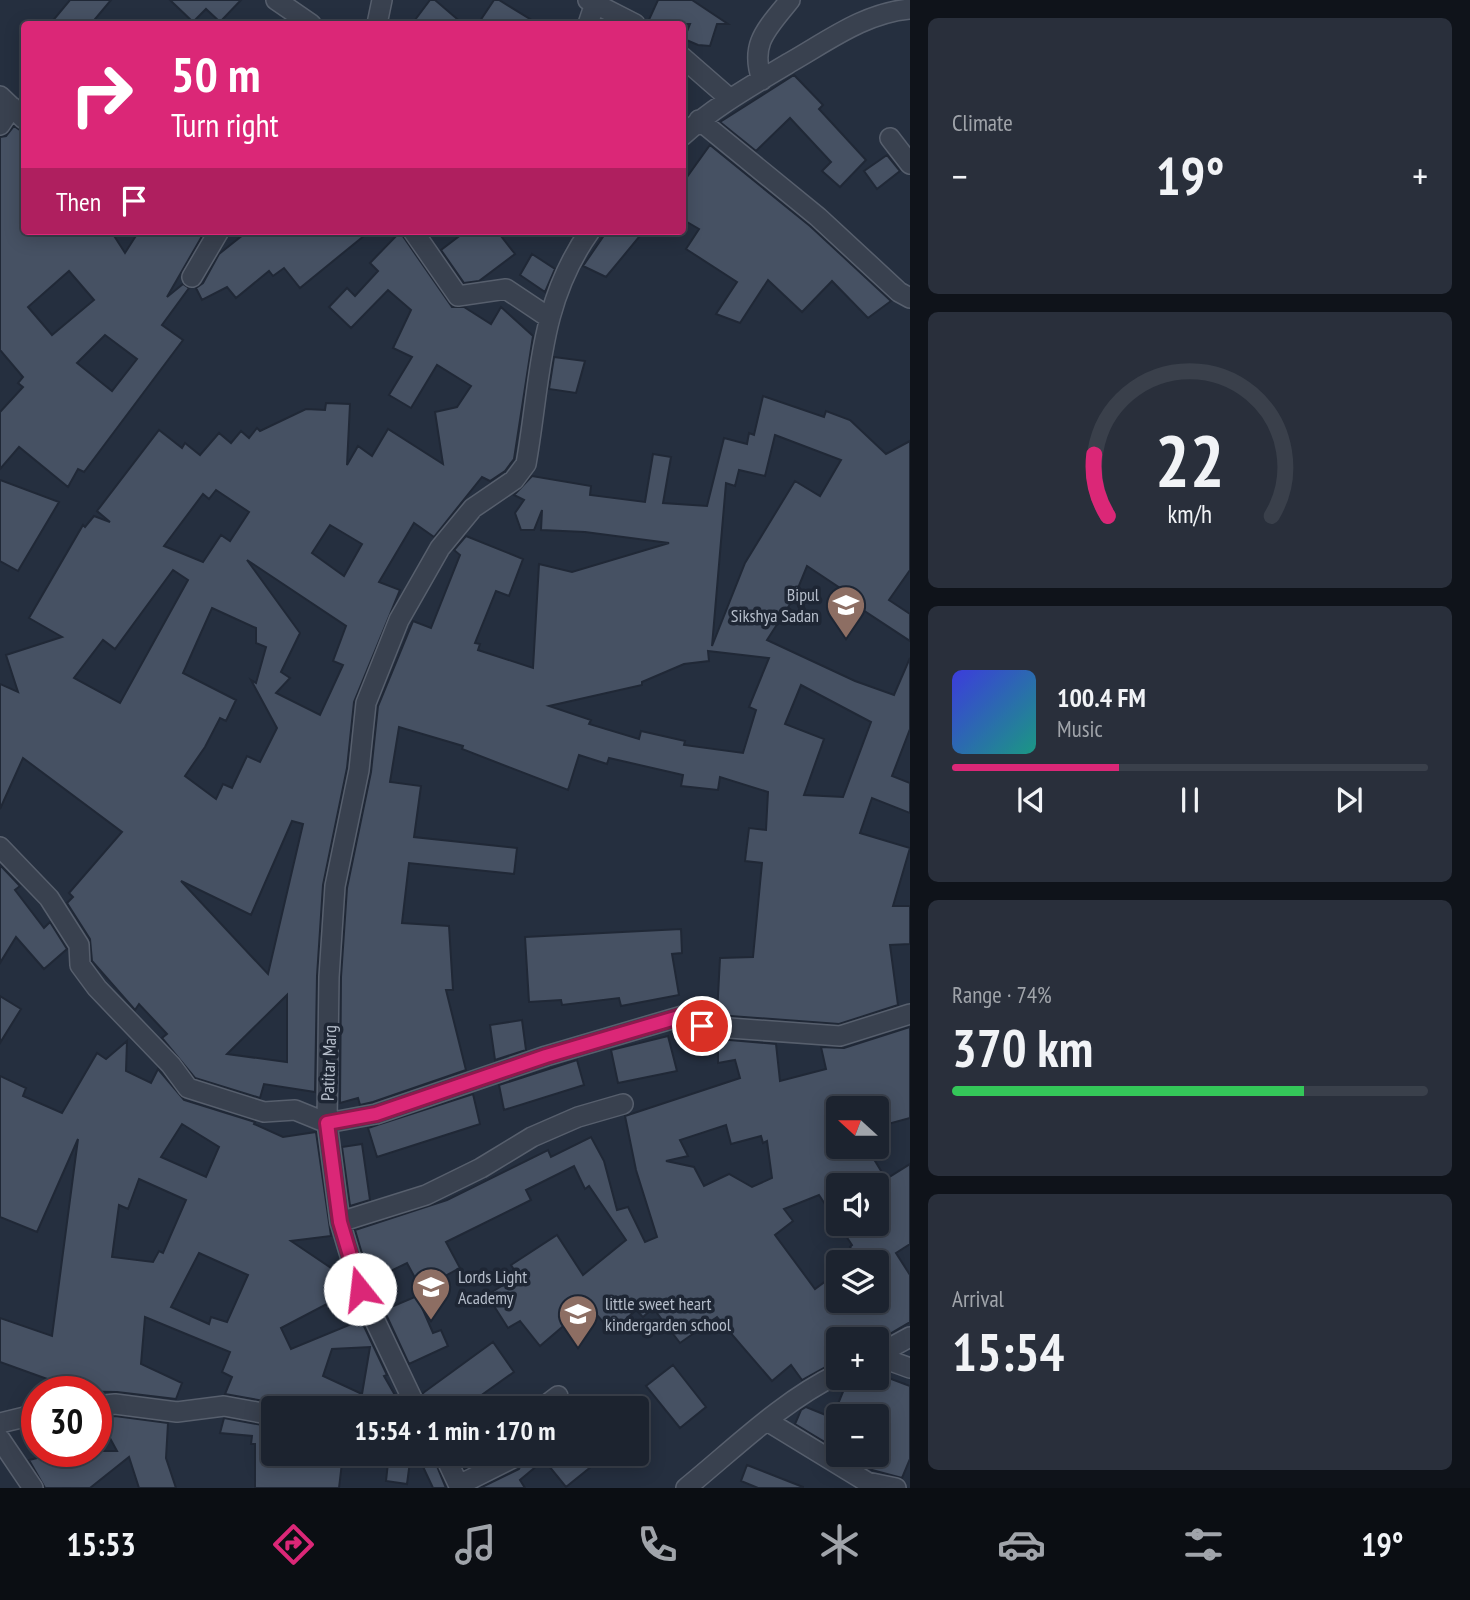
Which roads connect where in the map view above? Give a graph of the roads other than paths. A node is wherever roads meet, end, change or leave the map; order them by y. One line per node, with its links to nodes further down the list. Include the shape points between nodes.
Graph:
1 (276, 0): 6 (street)
2 (382, 0): 7 (street)
3 (593, 1): 8 (street); 9 (street)
4 (785, 1): 11 (street, via 756,51)
5 (910, 9): 11 (street, via 859,22)
6 (308, 21)
7 (378, 21)
8 (589, 21)
9 (630, 21)
10 (686, 61): 12 (street)
11 (762, 79): 12 (street)
12 (729, 99): 14 (street)
13 (12, 107): 15 (street)
14 (699, 120): 16 (street); 23 (street)
15 (0, 125)
16 (686, 132)
17 (890, 138): 18 (street)
18 (910, 164)
19 (217, 235): 22 (street)
20 (416, 235): 24 (street, via 458,296 506,289)
21 (587, 235): 24 (street, Patitar Marg, via 556,288)
22 (192, 277)
23 (910, 298)
24 (548, 317): 28 (street, Patitar Marg, via 526,464 514,480 473,508 424,572 366,703 359,770 335,886)
25 (0, 847): 28 (street, via 49,898 79,945 80,965 97,988 188,1088 264,1112 295,1110)
26 (910, 1014): 28 (street, via 840,1036 702,1026 682,1016 376,1114)
27 (623, 1104): 29 (street, via 532,1136 426,1195)
28 (327, 1123): 29 (street, Patitar Marg)
29 (340, 1222): 35 (street, Patitar Marg, via 360,1289)
30 (910, 1337): 31 (street)
31 (889, 1349)
32 (889, 1360): 33 (street)
33 (910, 1368)
34 (826, 1380): 39 (street)
35 (411, 1396)
36 (112, 1404): 37 (street, via 177,1412 224,1406)
37 (261, 1413)
38 (21, 1418): 40 (street)
39 (768, 1421): 46 (street); 47 (street, via 867,1482)
40 (0, 1423)
41 (3, 1450): 45 (street)
42 (450, 1466): 44 (street)
43 (498, 1466): 44 (street)
44 (459, 1486)
45 (33, 1488)
46 (686, 1488)
47 (896, 1488)

